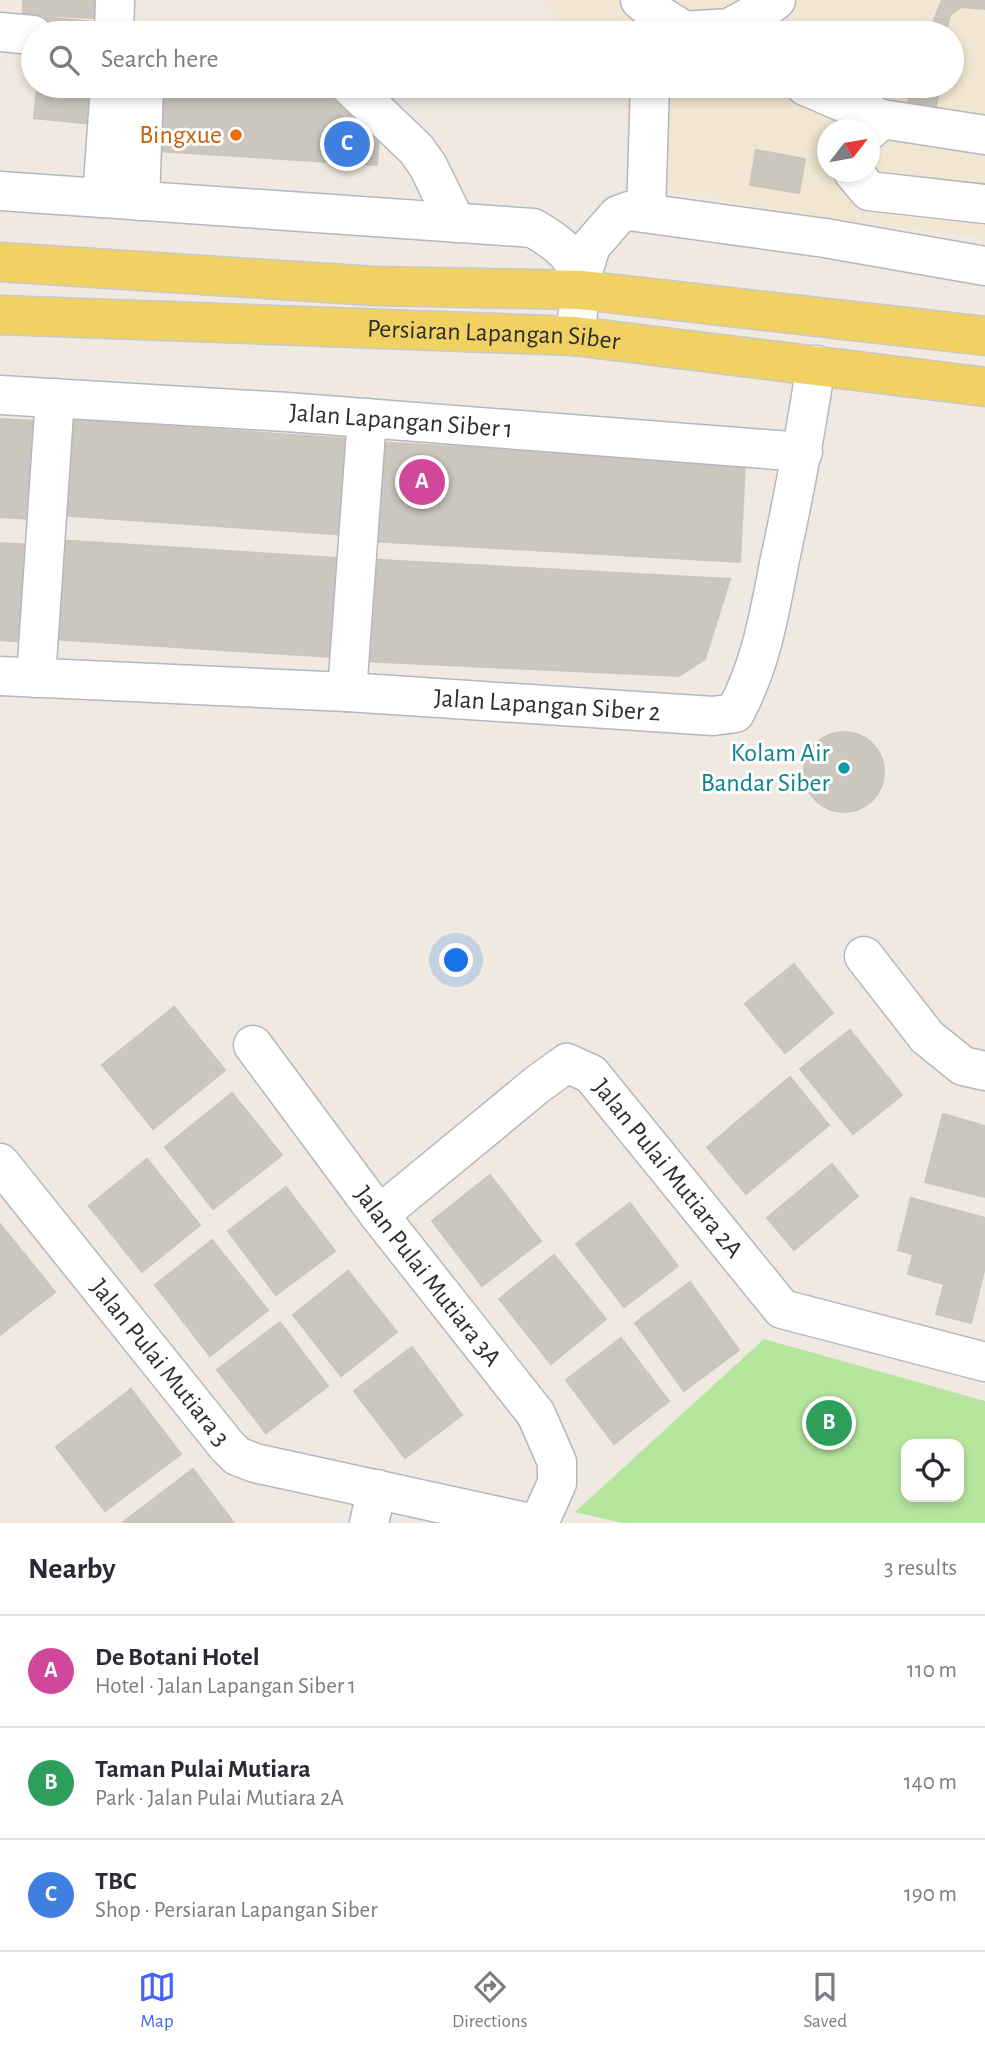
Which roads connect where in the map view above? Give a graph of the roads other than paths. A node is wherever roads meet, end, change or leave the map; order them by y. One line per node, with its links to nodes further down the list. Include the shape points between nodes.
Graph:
1 (115, 0): 3 (street)
2 (776, 0): 4 (street)
3 (114, 21)
4 (742, 21)
5 (0, 32): 6 (street)
6 (21, 33)
7 (109, 98): 17 (street)
8 (144, 98): 18 (street)
9 (363, 98): 21 (street, via 416,149)
10 (650, 98): 20 (street)
11 (827, 98): 12 (street)
12 (865, 119)
13 (880, 125): 14 (street)
14 (985, 135)
15 (861, 182): 19 (street, via 869,191)
16 (0, 191): 17 (street)
17 (102, 198): 18 (street)
18 (141, 201): 21 (street)
19 (985, 204)
20 (646, 212): 24 (street); 26 (street, via 618,215 590,246)
21 (456, 223): 26 (street, via 533,228 567,253)
22 (0, 250): 25 (main road)
23 (0, 262): 25 (main road, Persiaran Lapangan Siber)
24 (985, 266)
25 (74, 267): 26 (main road, Persiaran Lapangan Siber, via 374,286)
26 (581, 284): 30 (street); 31 (main road, Persiaran Lapangan Siber)
27 (0, 294): 29 (main road, via 229,310)
28 (0, 315): 29 (main road, Persiaran Lapangan Siber)
29 (252, 326): 30 (main road, Persiaran Lapangan Siber)
30 (575, 336): 32 (main road, Persiaran Lapangan Siber)
31 (985, 336)
32 (816, 365): 33 (main road, Persiaran Lapangan Siber); 37 (street, Jalan Lapangan Siber 2)
33 (985, 387)
34 (0, 394): 35 (street, Jalan Lapangan Siber 1)
35 (55, 398): 36 (street, Jalan Lapangan Siber 1); 38 (street)
36 (367, 418): 37 (street, Jalan Lapangan Siber 1); 39 (street)
37 (803, 452): 39 (street, Jalan Lapangan Siber 2, via 762,648 735,713 713,716)
38 (18, 677): 39 (street, Jalan Lapangan Siber 2)
39 (347, 692)
40 (864, 956): 42 (street, via 927,1037 963,1066)
41 (253, 1045): 44 (street, Jalan Pulai Mutiara 3A)
42 (985, 1071)
43 (0, 1163): 46 (street, Jalan Pulai Mutiara 3, via 237,1456)
44 (379, 1215): 45 (street, Jalan Pulai Mutiara 2A, via 567,1063 591,1074 782,1309); 48 (street, Jalan Pulai Mutiara 3A, via 536,1414 557,1462 557,1483)
45 (985, 1362)
46 (373, 1506): 47 (street, Jalan Pulai Mutiara 3)
47 (530, 1523)
48 (539, 1523)

